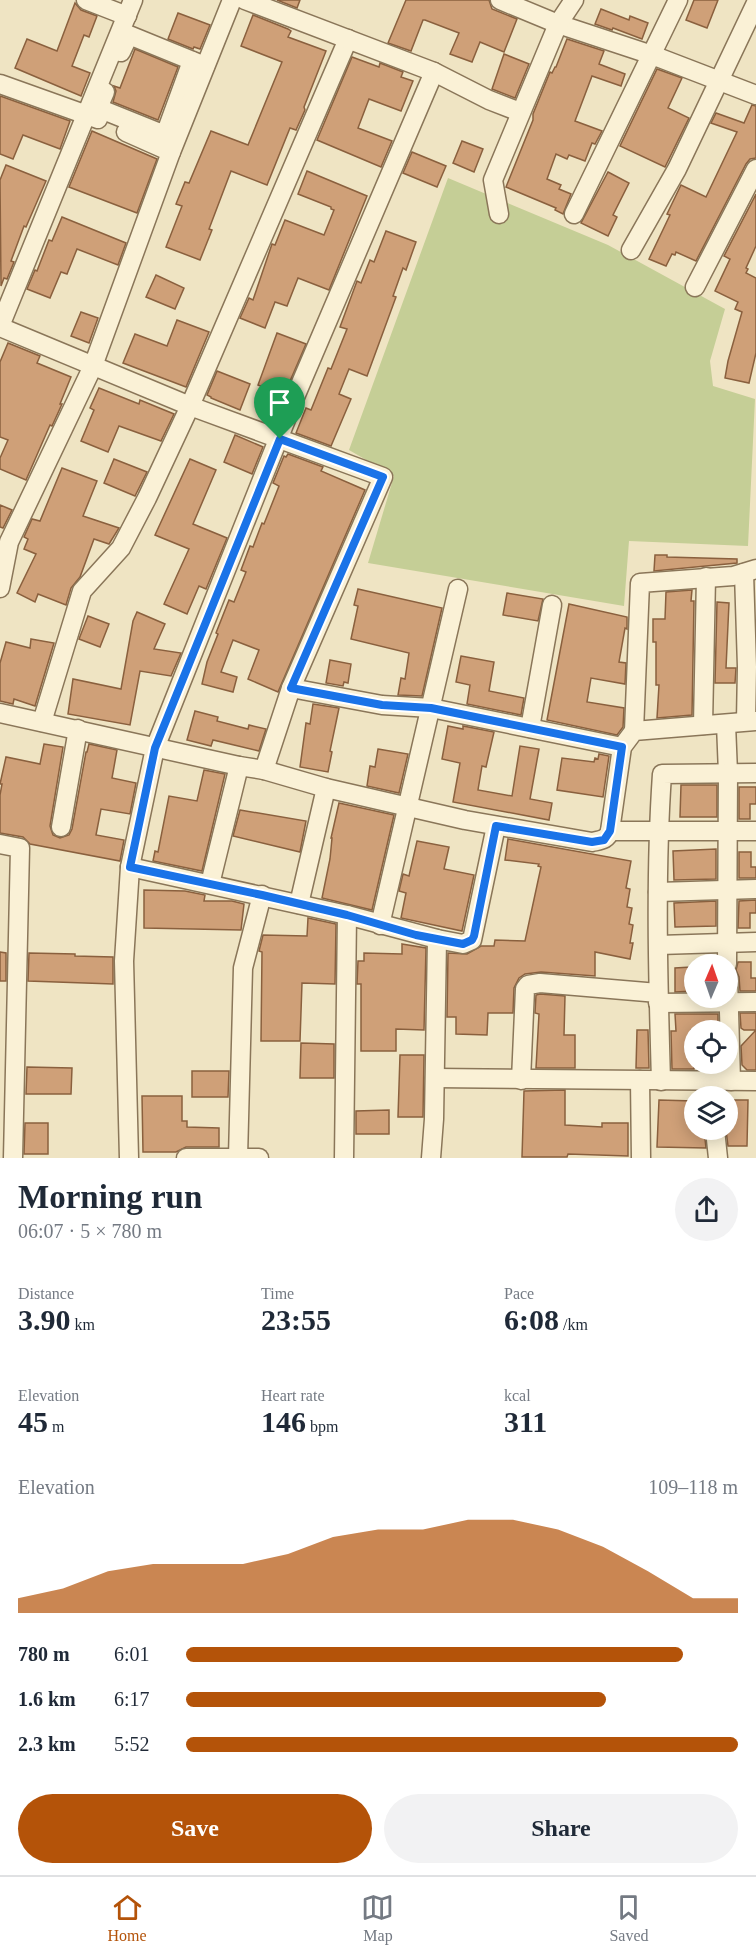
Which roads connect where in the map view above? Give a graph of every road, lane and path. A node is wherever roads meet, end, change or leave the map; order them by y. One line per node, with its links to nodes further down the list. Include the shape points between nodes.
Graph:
1 (86, 0): 9 (street)
2 (232, 0): 13 (street)
3 (245, 0): 11 (street)
4 (500, 0): 8 (street)
5 (574, 0): 10 (street)
6 (678, 0): 12 (street)
7 (756, 3): 15 (street)
8 (525, 5): 10 (street)
9 (130, 8): 19 (street)
10 (558, 24): 12 (street); 18 (street)
11 (348, 39): 14 (street); 28 (street)
12 (652, 55): 15 (street); 23 (street)
13 (196, 70): 13 (street, via 129,35 98,108 165,135); 20 (street)
14 (434, 72): 18 (street); 29 (street)
15 (719, 82): 17 (street); 24 (street, via 677,169)
16 (0, 84): 19 (street)
17 (756, 95)
18 (520, 112): 22 (street, via 493,180)
19 (88, 114): 20 (street); 26 (street)
20 (171, 152): 27 (street)
21 (756, 169): 25 (street)
22 (499, 214)
23 (574, 214)
24 (631, 250)
25 (695, 287)
26 (0, 327): 27 (street)
27 (93, 366): 28 (street); 32 (street, via 9,542)
28 (190, 406): 29 (street); 41 (street, via 121,548 82,591)
29 (280, 439): 37 (street, via 383,477); 48 (street)
30 (750, 571): 31 (street); 35 (street)
31 (706, 577): 43 (street); 46 (street, via 640,583)
32 (0, 588)
33 (458, 589): 38 (street)
34 (552, 605): 44 (street)
35 (751, 619): 36 (street)
36 (752, 667): 40 (street)
37 (291, 688): 38 (street, via 382,705); 50 (street)
38 (431, 708): 44 (street); 54 (street)
39 (0, 713): 41 (street)
40 (751, 721): 42 (street)
41 (42, 722): 45 (street)
42 (726, 724): 43 (street); 51 (street)
43 (703, 725): 46 (street)
44 (530, 728): 47 (street)
45 (78, 729): 48 (street); 56 (street)
46 (634, 731): 47 (street)
47 (622, 747): 57 (street)
48 (155, 748): 49 (street); 62 (street)
49 (239, 766): 50 (street); 63 (street)
50 (264, 770): 53 (street)
51 (728, 773): 52 (street); 58 (street); 60 (street, via 662,774)
52 (756, 773)
53 (326, 788): 54 (street); 68 (street)
54 (409, 807): 55 (street); 70 (street)
55 (496, 826): 57 (street, via 592,842 604,840); 71 (street, via 472,940 463,944)
56 (61, 827)
57 (610, 831): 60 (street)
58 (728, 831): 59 (street); 60 (street); 65 (street)
59 (756, 831)
60 (658, 832): 66 (street)
61 (0, 844): 91 (street, via 20,848)
62 (130, 867): 63 (street); 92 (street, via 124,961)
63 (210, 884): 67 (street)
64 (756, 889): 65 (street)
65 (727, 890): 66 (street); 73 (street)
66 (658, 892): 74 (street)
67 (262, 895): 68 (street); 90 (street, via 243,968)
68 (299, 904): 69 (street)
69 (347, 915): 70 (street); 95 (street)
70 (380, 925): 71 (street)
71 (437, 939): 81 (street)
72 (756, 942): 73 (street)
73 (727, 943): 74 (street); 75 (street)
74 (659, 945): 76 (street)
75 (727, 954)
76 (658, 998): 77 (street); 82 (street, via 540,983 528,985); 84 (street)
77 (684, 999)
78 (738, 1002): 79 (street)
79 (756, 1002)
80 (728, 1008): 85 (street)
81 (435, 1078): 82 (street); 96 (street)
82 (521, 1080): 83 (street)
83 (640, 1080): 84 (street); 98 (street)
84 (661, 1080): 87 (street)
85 (731, 1081): 86 (street); 88 (street)
86 (756, 1081)
87 (695, 1086)
88 (719, 1086)
89 (717, 1140): 100 (street)
90 (238, 1157): 93 (street); 94 (street)
91 (13, 1158)
92 (129, 1158)
93 (186, 1158)
94 (259, 1158)
95 (344, 1158)
96 (431, 1158)
97 (636, 1158): 98 (street)
98 (641, 1158): 99 (street)
99 (647, 1158)
100 (718, 1158)

